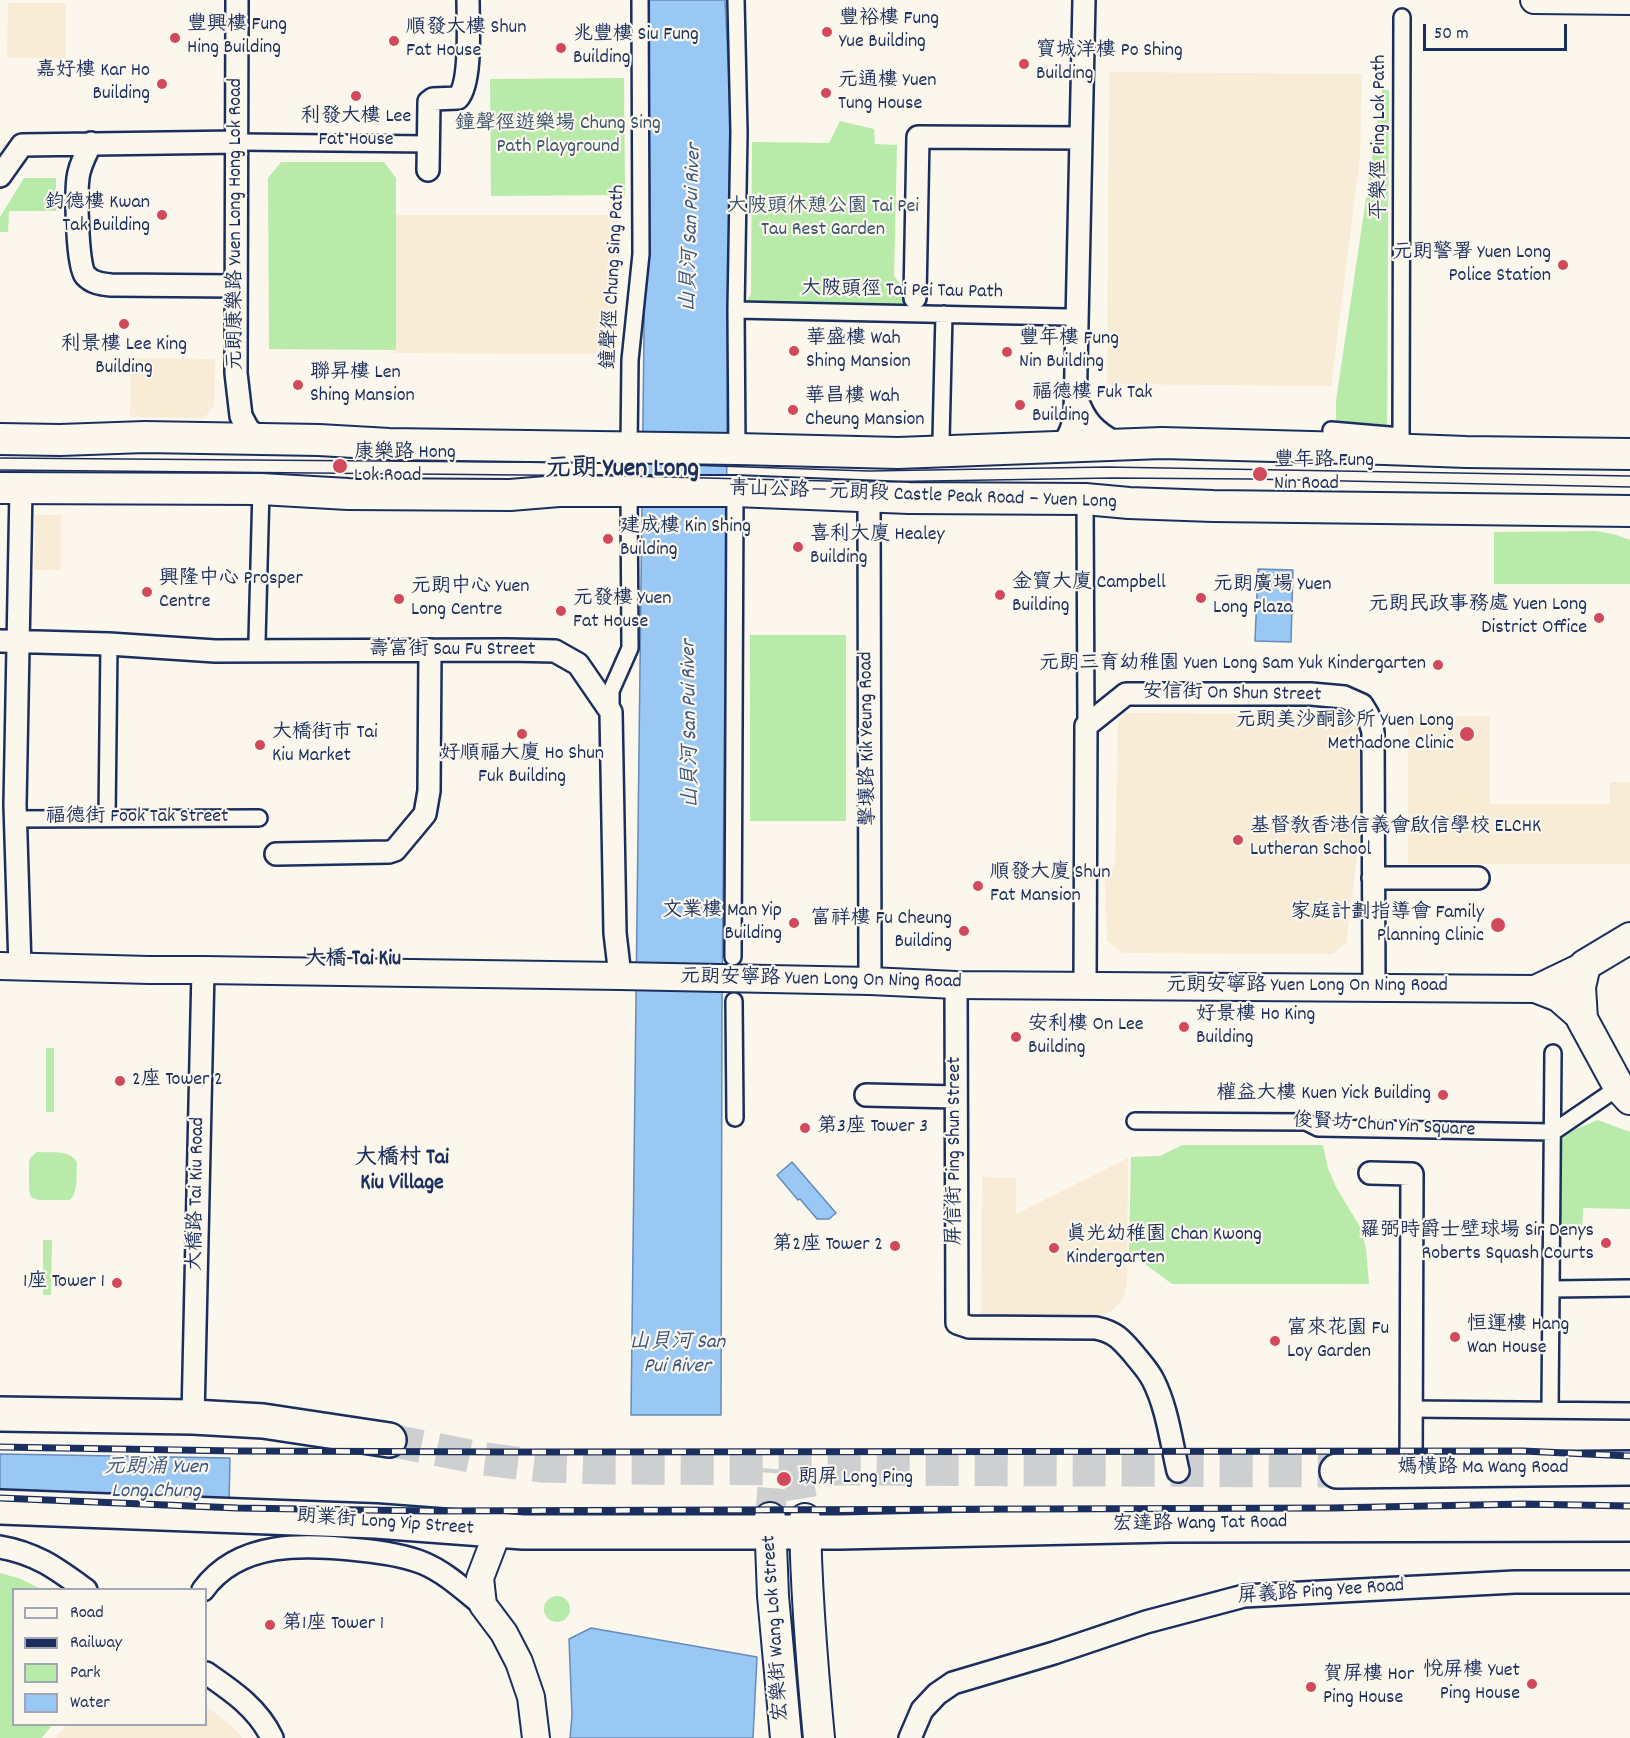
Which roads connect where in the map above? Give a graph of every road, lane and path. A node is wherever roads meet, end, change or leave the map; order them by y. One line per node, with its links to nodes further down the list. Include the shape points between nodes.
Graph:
1 (237, 0): 10 (street, 元朗康樂路 Yuen Long Hong Lok Road)
2 (468, 0): 12 (street, via 467,68 462,93 458,98 429,102)
3 (640, 0): 27 (street, 鐘聲徑 Chung Sing Path, via 641,254 630,360)
4 (736, 0): 17 (street)
5 (1084, 0): 9 (street)
6 (1534, 0): 7 (street)
7 (1630, 1)
8 (1402, 17): 23 (street, 平樂徑 Ping Lok Path, via 1401,436)
9 (1081, 138): 16 (street, via 918,136); 20 (street)
10 (237, 142): 11 (street); 12 (street); 15 (street, 元朗康樂路 Yuen Long Hong Lok Road)
11 (91, 143): 14 (street, via 22,145); 15 (street, via 78,178 80,264 84,274 95,283 111,285)
12 (429, 144): 13 (street)
13 (428, 170)
14 (0, 176)
15 (235, 286): 22 (street, 元朗康樂路 Yuen Long Hong Lok Road, via 237,394 241,416 248,429)
16 (915, 297)
17 (736, 310): 18 (street, 大陂頭徑 Tai Pei Tau Path); 28 (street)
18 (944, 314): 19 (street, 大陂頭徑 Tai Pei Tau Path); 24 (street)
19 (1066, 317)
20 (1075, 393): 25 (street, via 1089,424); 26 (street, via 1073,426)
21 (0, 439): 22 (main road)
22 (261, 439): 27 (main road)
23 (1331, 439): 25 (main road); 29 (main road, via 1466,452)
24 (941, 440)
25 (1117, 444): 26 (main road)
26 (1061, 447): 28 (main road, via 898,453)
27 (633, 448): 28 (main road)
28 (735, 449)
29 (1628, 454)
30 (10, 488): 31 (main road, 青山公路－元朗段 Castle Peak Road – Yuen Long); 37 (street)
31 (261, 489): 32 (main road, 青山公路－元朗段 Castle Peak Road – Yuen Long, via 498,495); 38 (street)
32 (629, 490): 33 (main road, 青山公路－元朗段 Castle Peak Road – Yuen Long); 41 (street, via 630,648 611,691)
33 (732, 491): 34 (main road, 青山公路－元朗段 Castle Peak Road – Yuen Long); 54 (street)
34 (868, 497): 35 (main road, 青山公路－元朗段 Castle Peak Road – Yuen Long); 55 (street, 擊壤路 Kik Yeung Road)
35 (1085, 498): 36 (main road, 青山公路－元朗段 Castle Peak Road – Yuen Long, via 1213,506); 42 (street)
36 (1627, 513)
37 (9, 641): 39 (street, 壽富街 Sau Fu Street); 43 (street)
38 (257, 641)
39 (109, 644): 40 (street, 壽富街 Sau Fu Street, via 215,651); 44 (street)
40 (430, 650): 41 (street, 壽富街 Sau Fu Street, via 555,651 578,664); 46 (street, via 429,791 425,814 389,852)
41 (611, 712): 53 (street, via 615,933)
42 (1086, 726): 47 (street, 安信街 On Shun Street, via 1126,694 1311,694 1344,697 1362,705 1373,732); 57 (street)
43 (10, 810): 44 (street, 福德街 Fook Tak Street); 51 (street)
44 (108, 818): 45 (street, 福德街 Fook Tak Street)
45 (259, 818)
46 (276, 854)
47 (1373, 878): 48 (street); 58 (street, 安信街 On Shun Street)
48 (1478, 878)
49 (1630, 938): 50 (main road, 元朗安寧路 Yuen Long On Ning Road)
50 (1585, 964): 59 (street, 元朗安寧路 Yuen Long On Ning Road); 60 (main road)
51 (10, 967): 52 (street, 元朗安寧路 Yuen Long On Ning Road)
52 (203, 970): 53 (street, 元朗安寧路 Yuen Long On Ning Road); 75 (street, 大橋路 Tai Kiu Road)
53 (622, 976): 54 (street, 元朗安寧路 Yuen Long On Ning Road)
54 (733, 979): 55 (street, 元朗安寧路 Yuen Long On Ning Road); 65 (street)
55 (870, 981): 56 (street, 元朗安寧路 Yuen Long On Ning Road)
56 (956, 985): 57 (street, 元朗安寧路 Yuen Long On Ning Road); 64 (street, 屏信街 Ping Shun Street)
57 (1085, 986): 58 (street, 元朗安寧路 Yuen Long On Ning Road)
58 (1374, 988): 59 (street, 元朗安寧路 Yuen Long On Ning Road)
59 (1535, 989): 60 (street, via 1558,998)
60 (1582, 1019): 63 (main road)
61 (1553, 1053): 67 (street)
62 (866, 1095): 64 (street)
63 (1627, 1095): 67 (street)
64 (956, 1097): 79 (street, 屏信街 Ping Shun Street, via 957,1323 969,1328 1109,1330 1143,1364 1153,1381)
65 (735, 1118)
66 (1135, 1121): 67 (street, 俊賢坊 Chun Yin Square, via 1306,1122 1318,1128)
67 (1552, 1132): 70 (street)
68 (1370, 1173): 71 (street, via 1412,1173)
69 (1630, 1287): 70 (street)
70 (1552, 1289): 72 (street)
71 (1410, 1409): 72 (street); 78 (street)
72 (1550, 1409): 73 (street)
73 (1630, 1411)
74 (0, 1414): 75 (main road)
75 (193, 1417): 76 (main road, via 263,1421)
76 (389, 1440)
77 (1630, 1468): 78 (main road, 媽橫路 Ma Wang Road)
78 (1411, 1470): 80 (main road, 媽橫路 Ma Wang Road)
79 (1178, 1471)
80 (1336, 1471)
81 (0, 1507): 85 (main road, 朗業街 Long Yip Street, via 376,1521)
82 (1630, 1524): 84 (main road, 宏達路 Wang Tat Road)
83 (770, 1525): 84 (main road, 宏達路 Wang Tat Road); 85 (main road, 朗業街 Long Yip Street); 94 (main road, 宏樂街 Wang Lok Street)
84 (805, 1526): 95 (main road, 宏樂街 Wang Lok Street)
85 (498, 1531): 90 (street, via 480,1578)
86 (0, 1547): 88 (street, via 45,1561)
87 (1630, 1582): 96 (street, 屏義路 Ping Yee Road, via 1515,1582 1244,1596 1146,1622 953,1683 922,1710)
88 (83, 1588)
89 (205, 1588): 90 (street, via 222,1570 249,1556 290,1546 326,1546 421,1562)
90 (483, 1605): 93 (street, via 519,1662 531,1697)
91 (207, 1674): 92 (street, via 245,1701)
92 (272, 1738)
93 (536, 1738)
94 (786, 1738)
95 (819, 1738)
96 (910, 1738)

